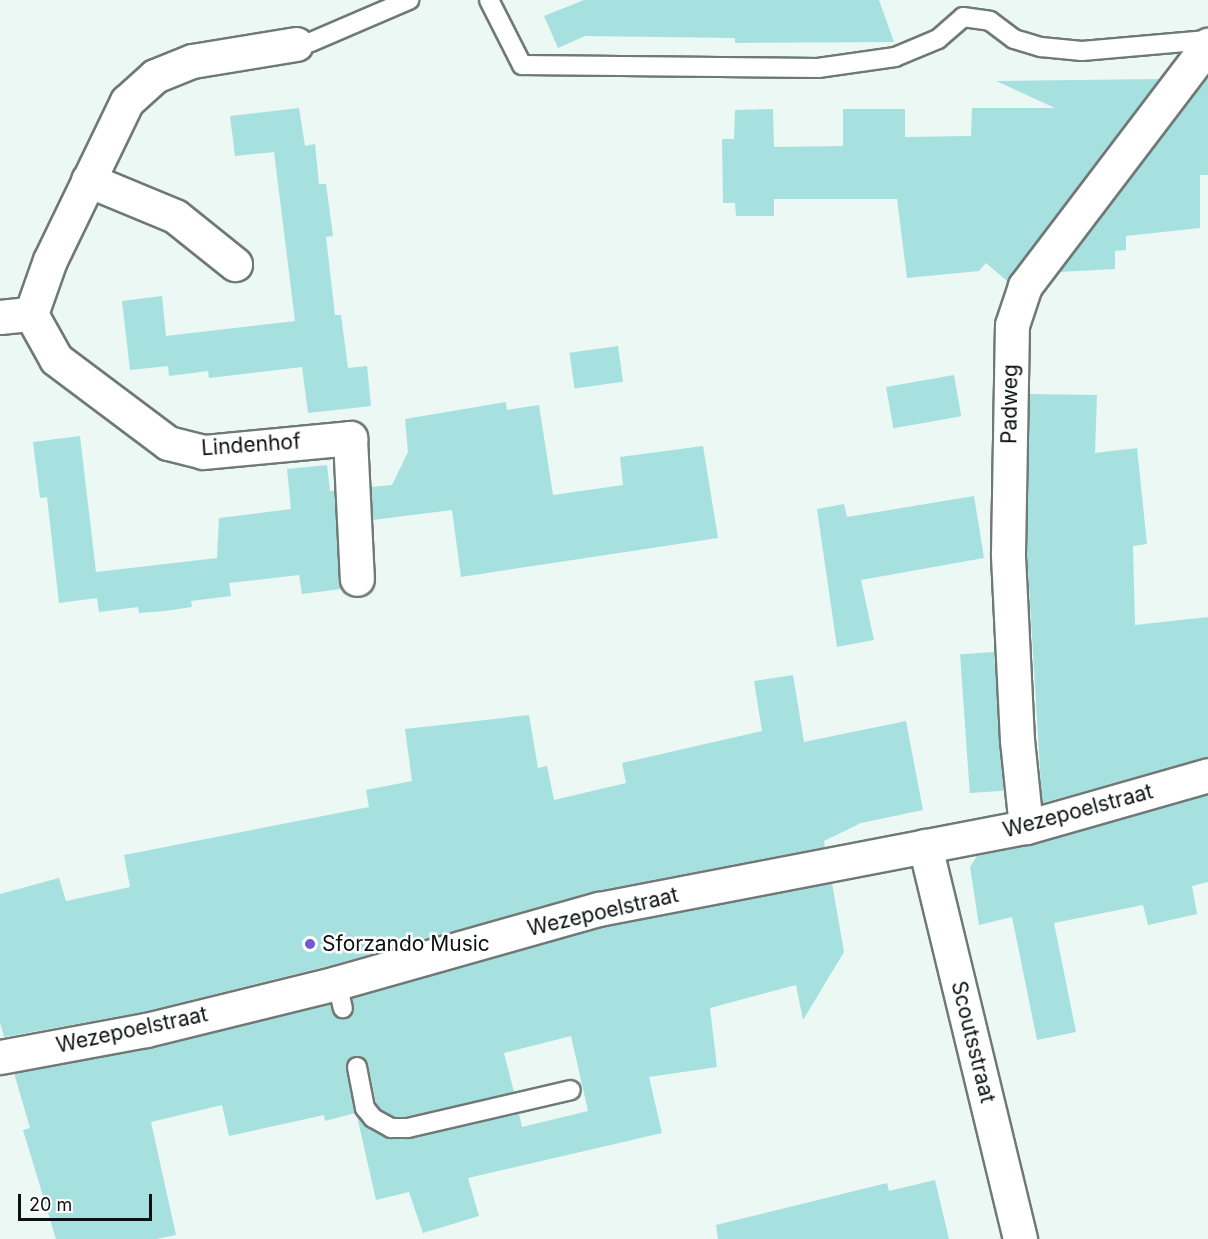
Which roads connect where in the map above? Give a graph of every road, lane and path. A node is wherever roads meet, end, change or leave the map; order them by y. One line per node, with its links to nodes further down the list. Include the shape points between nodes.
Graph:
1 (409, 0): 4 (lane, via 310,42)
2 (489, 0): 3 (lane, via 522,65 818,68 895,57 938,39 963,16 990,21 1014,39 1041,47 1082,51)
3 (1208, 43): 10 (street, Padweg, via 1025,286 1011,325 1008,554 1017,740)
4 (296, 44): 5 (street, Lindenhof, via 192,61 155,75 127,101)
5 (88, 180): 6 (street, via 175,216); 7 (street, Lindenhof, via 51,260)
6 (236, 264)
7 (16, 315): 8 (street, Lindenhof, via 56,359 168,443 202,452 350,438)
8 (357, 579)
9 (1208, 775): 10 (street, Wezepoelstraat)
10 (1026, 827): 11 (street, Wezepoelstraat)
11 (925, 846): 12 (street, Wezepoelstraat, via 599,909 340,996); 15 (street, Scoutsstraat)
12 (0, 1057)
13 (357, 1067): 14 (lane, via 365,1108 373,1118 391,1128 408,1128)
14 (571, 1090)
15 (1020, 1239)

